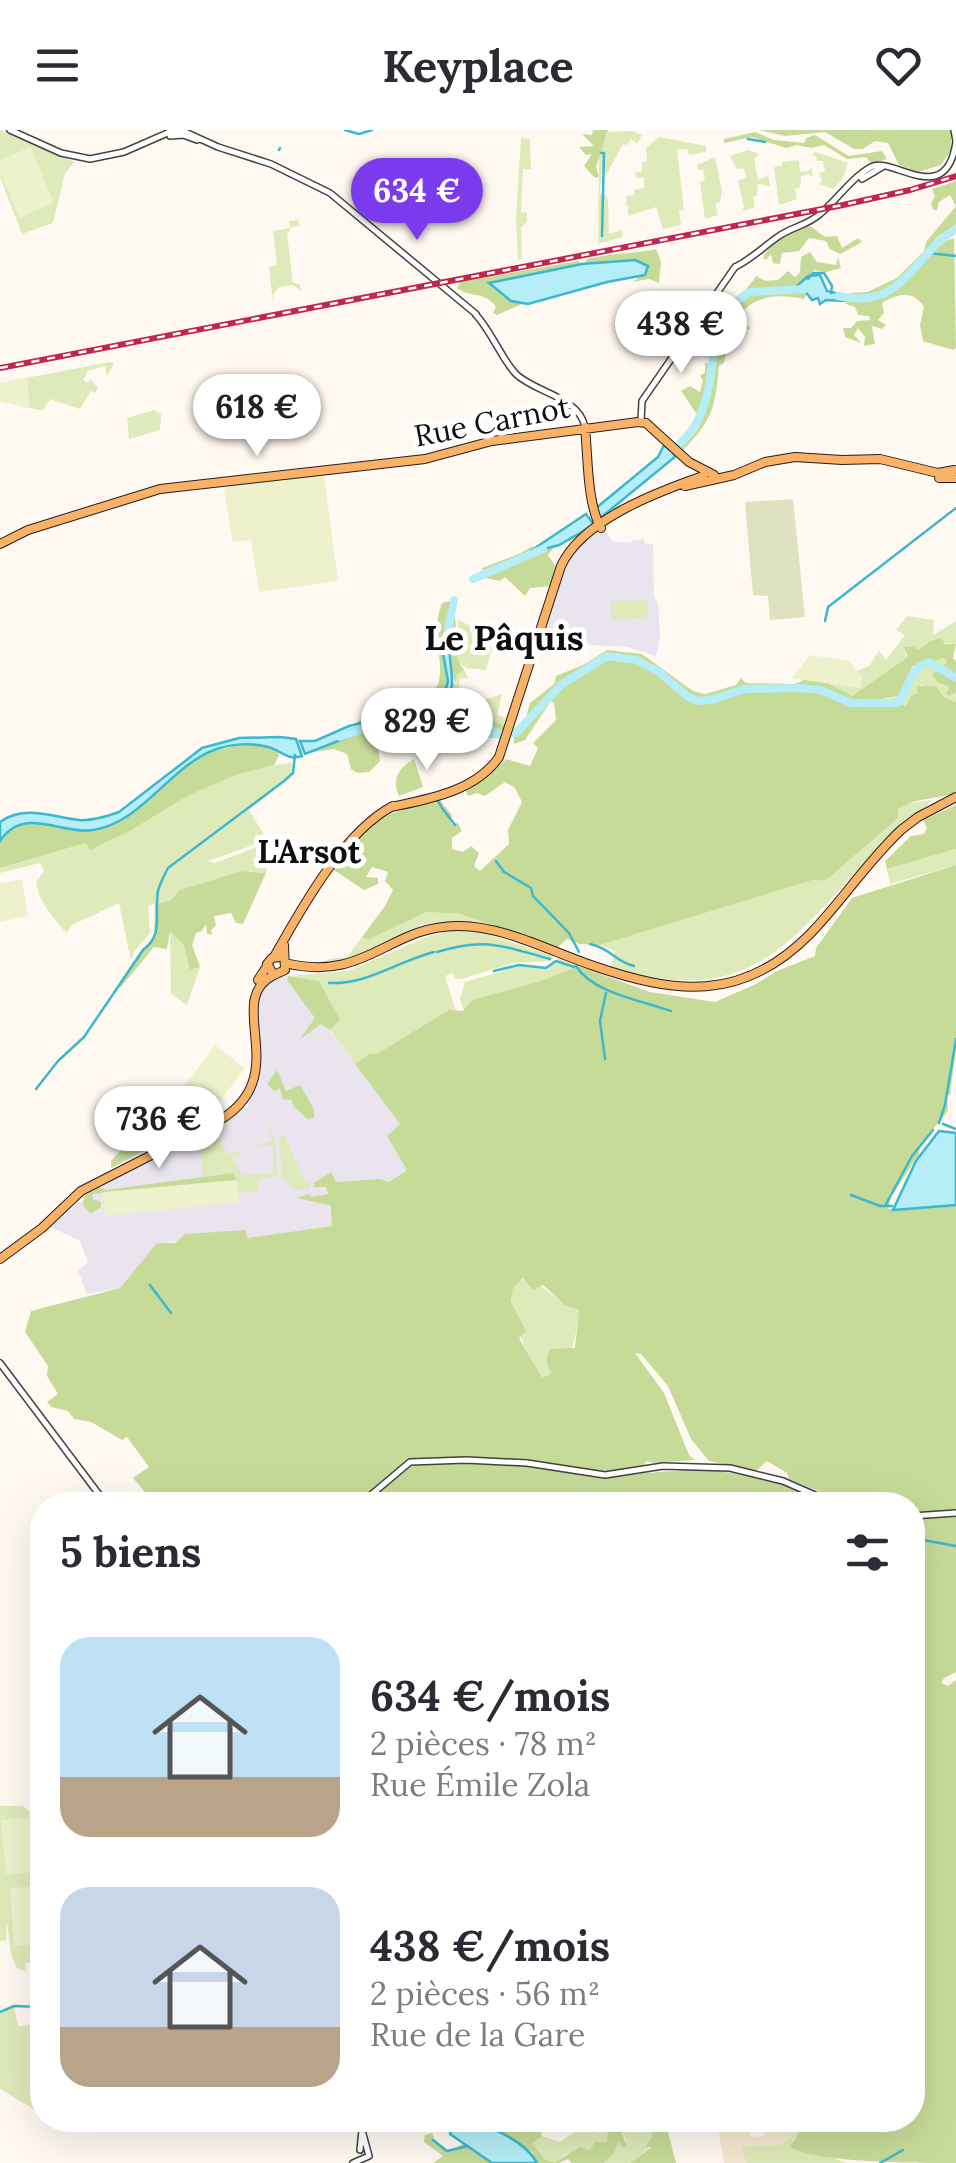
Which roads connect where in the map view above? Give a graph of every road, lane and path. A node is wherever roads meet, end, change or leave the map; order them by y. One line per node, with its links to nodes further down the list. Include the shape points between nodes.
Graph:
1 (10, 130): 7 (street, via 84,159 180,134 319,186 476,314 516,374 576,409)
2 (954, 130): 3 (street)
3 (956, 141): 4 (street, via 949,161 931,176 913,177 890,166)
4 (870, 170): 5 (street); 5 (street)
5 (834, 202): 6 (street, via 735,267 642,401)
6 (641, 422): 7 (main road, Rue Carnot); 11 (main road)
7 (585, 427): 8 (main road, Rue Carnot); 9 (main road)
8 (572, 430): 9 (main road, via 583,433); 16 (main road, Rue Carnot, via 495,440 435,457 160,489)
9 (586, 444): 15 (main road, via 592,511)
10 (744, 470): 11 (main road); 12 (main road, via 795,457 894,460); 13 (main road)
11 (703, 473): 13 (main road); 14 (main road)
12 (955, 473)
13 (692, 485): 14 (main road)
14 (662, 492): 15 (main road)
15 (600, 526): 18 (main road, via 579,538 560,566 495,764 478,778 422,794 365,824 290,927)
16 (0, 544)
17 (956, 797): 18 (main road, via 901,830 797,946 723,984 647,983 464,926 424,930 348,965)
18 (280, 965): 19 (main road, via 253,1000 258,1056 252,1088 234,1111); 19 (main road, via 267,966 249,998 254,1059 248,1086 232,1108)
19 (202, 1129): 20 (main road, via 81,1191)
20 (0, 1259)
21 (0, 1363): 22 (street)
22 (97, 1492)
23 (374, 1492): 24 (street, via 410,1462 493,1460 605,1475 663,1466 730,1468)
24 (809, 1492)
25 (956, 1513): 26 (street)
26 (925, 1515)
27 (363, 2132): 28 (street, via 362,2153)
28 (352, 2163)

